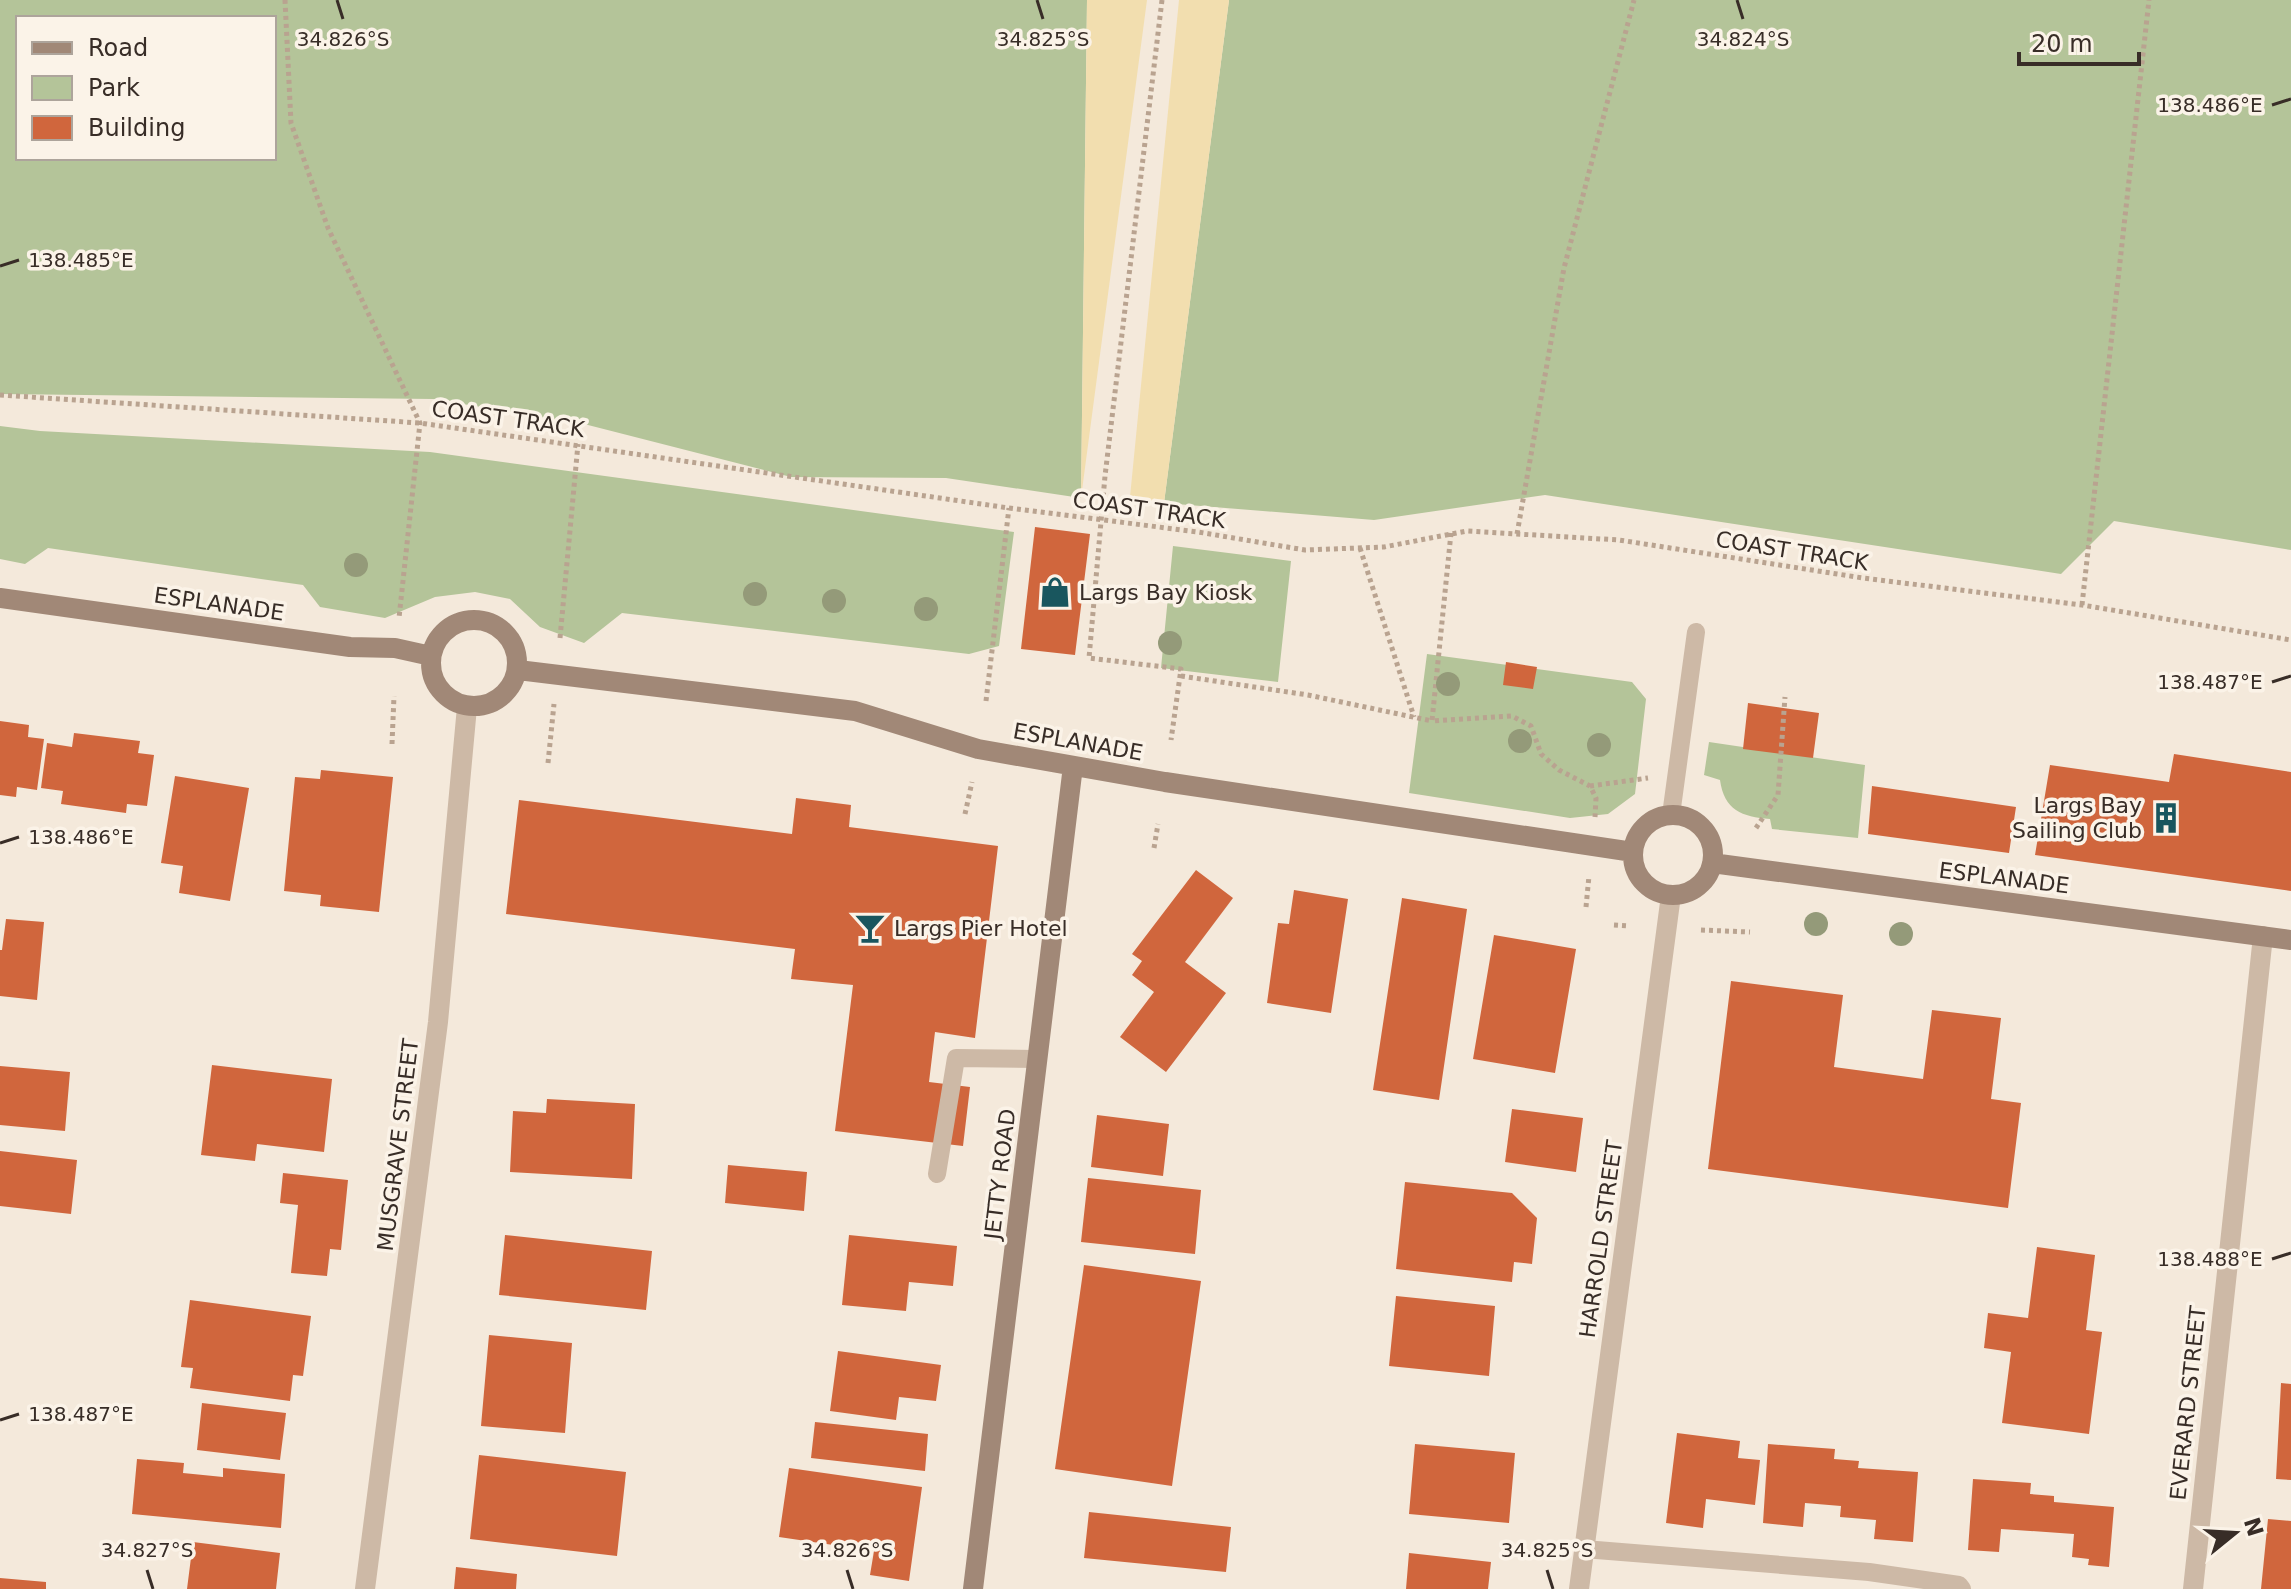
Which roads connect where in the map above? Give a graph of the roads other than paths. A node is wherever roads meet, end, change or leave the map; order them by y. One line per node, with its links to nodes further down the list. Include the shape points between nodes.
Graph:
1 (0, 598): 3 (street, ESPLANADE)
2 (1696, 632): 7 (lane)
3 (431, 656): 4 (street, via 436,642 459,622 489,621 512,641); 5 (street, via 436,683 454,702)
4 (518, 670): 5 (street, via 505,695 481,707); 6 (street, ESPLANADE, via 855,711 978,749)
5 (467, 707): 16 (street, MUSGRAVE STREET, via 438,1022)
6 (1073, 766): 8 (street, ESPLANADE); 13 (street, JETTY ROAD)
7 (1671, 815): 8 (street, via 1643,828); 9 (street, via 1697,823 1706,833)
8 (1633, 852): 10 (street, via 1639,878)
9 (1712, 863): 10 (street, via 1695,889); 11 (street, ESPLANADE)
10 (1671, 895): 15 (street, HARROLD STREET)
11 (2263, 936): 12 (street, ESPLANADE); 20 (street, EVERARD STREET)
12 (2291, 940)
13 (1038, 1059): 14 (lane, via 956,1058); 17 (street, JETTY ROAD)
14 (937, 1174)
15 (1584, 1549): 18 (street, HARROLD STREET); 19 (lane, via 1869,1572)
16 (365, 1589)
17 (973, 1589)
18 (1579, 1589)
19 (1962, 1589)
20 (2193, 1589)

